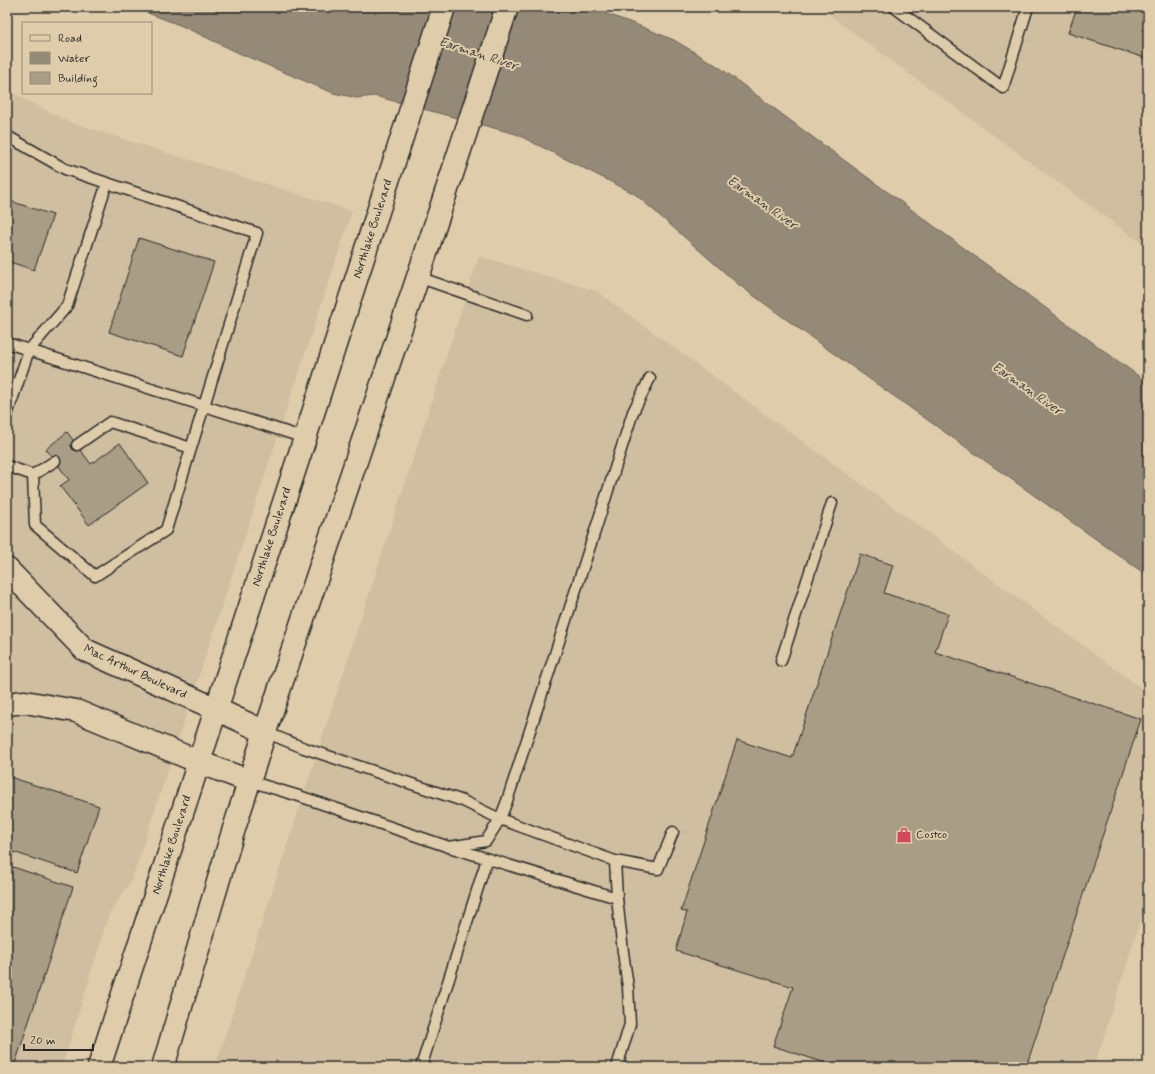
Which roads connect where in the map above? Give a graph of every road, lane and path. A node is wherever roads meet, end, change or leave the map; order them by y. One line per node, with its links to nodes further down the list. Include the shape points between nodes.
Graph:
1 (444, 7): 14 (main road, Northlake Boulevard)
2 (508, 7): 7 (main road)
3 (894, 7): 4 (lane, via 1004,88)
4 (1028, 7)
5 (7, 136): 6 (lane, via 65,169)
6 (107, 183): 10 (lane, via 67,306); 12 (lane, via 257,233)
7 (418, 277): 8 (lane); 25 (main road)
8 (526, 315)
9 (7, 343): 10 (lane)
10 (29, 350): 12 (lane); 13 (lane)
11 (650, 378): 28 (lane, via 633,412)
12 (204, 406): 14 (lane); 16 (lane)
13 (7, 415)
14 (305, 438): 24 (main road, Northlake Boulevard)
15 (77, 445): 16 (lane, via 110,422)
16 (191, 448): 19 (lane, via 166,530 95,576 36,525)
17 (55, 461): 19 (lane)
18 (7, 466): 19 (lane)
19 (34, 475)
20 (832, 503): 22 (lane)
21 (7, 569): 24 (main road, Mac Arthur Boulevard, via 85,650)
22 (781, 661)
23 (7, 704): 26 (main road, via 25,702 76,711)
24 (216, 709): 25 (main road, Mac Arthur Boulevard); 26 (main road, Northlake Boulevard)
25 (265, 732): 27 (main road); 28 (lane, via 304,748 463,801)
26 (199, 762): 27 (main road); 34 (main road, Northlake Boulevard)
27 (249, 781): 30 (lane); 35 (main road)
28 (500, 819): 30 (lane, via 486,841); 32 (lane)
29 (673, 832): 32 (lane, via 658,869)
30 (449, 847): 31 (lane)
31 (487, 859): 33 (lane); 36 (lane)
32 (615, 862): 33 (lane)
33 (617, 898): 37 (lane, via 630,1024)
34 (99, 1067)
35 (163, 1067)
36 (421, 1067)
37 (617, 1067)

